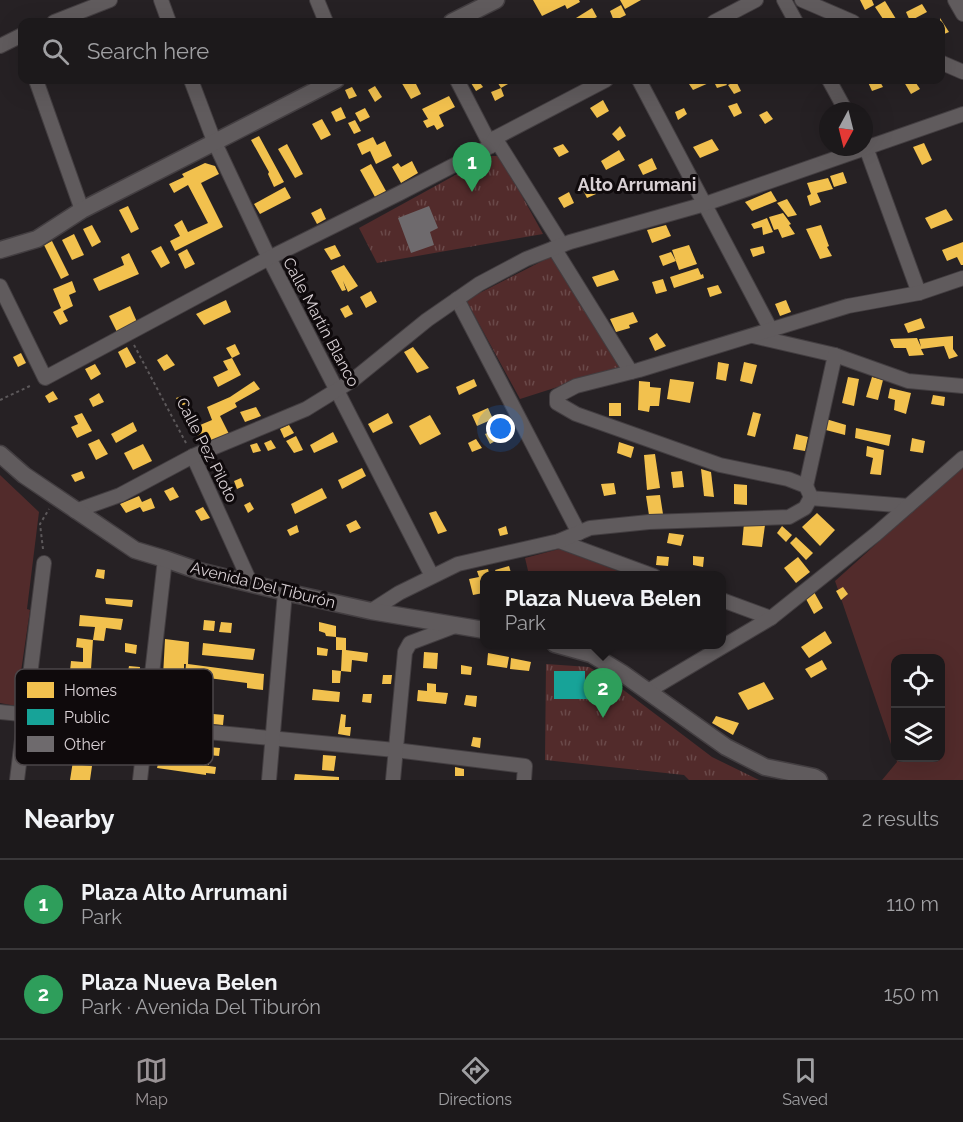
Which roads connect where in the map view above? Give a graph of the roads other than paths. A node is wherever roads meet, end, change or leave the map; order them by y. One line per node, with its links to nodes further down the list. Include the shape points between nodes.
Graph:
1 (108, 0): 10 (street)
2 (161, 0): 11 (street)
3 (317, 0): 12 (street)
4 (496, 0): 13 (street)
5 (756, 0): 14 (street)
6 (784, 0): 15 (street)
7 (802, 0): 16 (street)
8 (955, 0): 9 (street)
9 (963, 14)
10 (64, 18)
11 (168, 18)
12 (324, 18)
13 (460, 18)
14 (722, 18)
15 (794, 18)
16 (844, 18)
17 (18, 39): 18 (street)
18 (0, 46)
19 (945, 64): 20 (street)
20 (963, 72)
21 (37, 84): 36 (street)
22 (193, 84): 30 (street, Calle Martín Blanco)
23 (328, 84): 30 (street)
24 (459, 84): 31 (street)
25 (599, 84): 31 (street)
26 (641, 84): 35 (street)
27 (831, 84): 28 (street)
28 (841, 102)
29 (963, 114): 32 (street)
30 (214, 141): 36 (street); 39 (street, Calle Martín Blanco)
31 (493, 142): 37 (street); 39 (street)
32 (873, 142)
33 (833, 156): 35 (street)
34 (869, 156): 42 (street)
35 (705, 204): 37 (street); 44 (street)
36 (81, 210): 38 (street, via 37,239)
37 (558, 247): 43 (street, via 526,259); 47 (street)
38 (0, 250)
39 (269, 258): 41 (street, via 45,378); 49 (street, Calle Martín Blanco)
40 (963, 278): 42 (street)
41 (0, 286)
42 (919, 292): 44 (street, via 848,306)
43 (457, 299): 49 (street); 56 (street)
44 (771, 330): 45 (street)
45 (753, 336): 46 (street); 47 (street)
46 (835, 355): 48 (street, via 908,381); 53 (street)
47 (631, 372): 53 (street, via 564,390 557,396 557,403 576,414 720,465 788,479)
48 (963, 386)
49 (337, 389): 51 (street, via 306,409); 61 (street, Calle Martín Blanco)
50 (0, 454): 55 (street, Avenida Del Tiburón)
51 (193, 456): 55 (street, via 120,495); 62 (street, Calle Pez Piloto)
52 (963, 458): 54 (street)
53 (808, 492): 54 (street); 56 (street, via 805,508 789,517 649,522 590,528)
54 (908, 506): 66 (street)
55 (75, 511): 58 (street, Avenida Del Tiburón, via 135,550)
56 (579, 533): 57 (street)
57 (559, 541): 60 (street); 61 (street, via 458,564)
58 (165, 559): 62 (street, Avenida Del Tiburón); 73 (street)
59 (44, 563): 72 (street)
60 (640, 571)
61 (432, 576): 65 (street)
62 (251, 584): 63 (street, Avenida Del Tiburón)
63 (285, 592): 65 (street, Avenida Del Tiburón); 78 (street)
64 (726, 601): 66 (street)
65 (371, 611): 67 (street, Avenida Del Tiburón)
66 (771, 618): 69 (street)
67 (457, 625): 68 (street, Avenida Del Tiburón); 79 (street, via 410,643 405,652)
68 (480, 629)
69 (726, 645)
70 (571, 649): 74 (street, via 591,654)
71 (719, 649): 74 (street)
72 (30, 669)
73 (152, 669)
74 (648, 692): 87 (street, via 726,747 765,767)
75 (0, 712): 76 (street)
76 (15, 714)
77 (213, 732): 78 (street)
78 (273, 738): 79 (street); 85 (street)
79 (395, 750): 82 (street); 86 (street)
80 (19, 765): 83 (street)
81 (142, 765): 84 (street)
82 (525, 773)
83 (17, 780)
84 (140, 780)
85 (269, 780)
86 (393, 780)
87 (819, 780)

